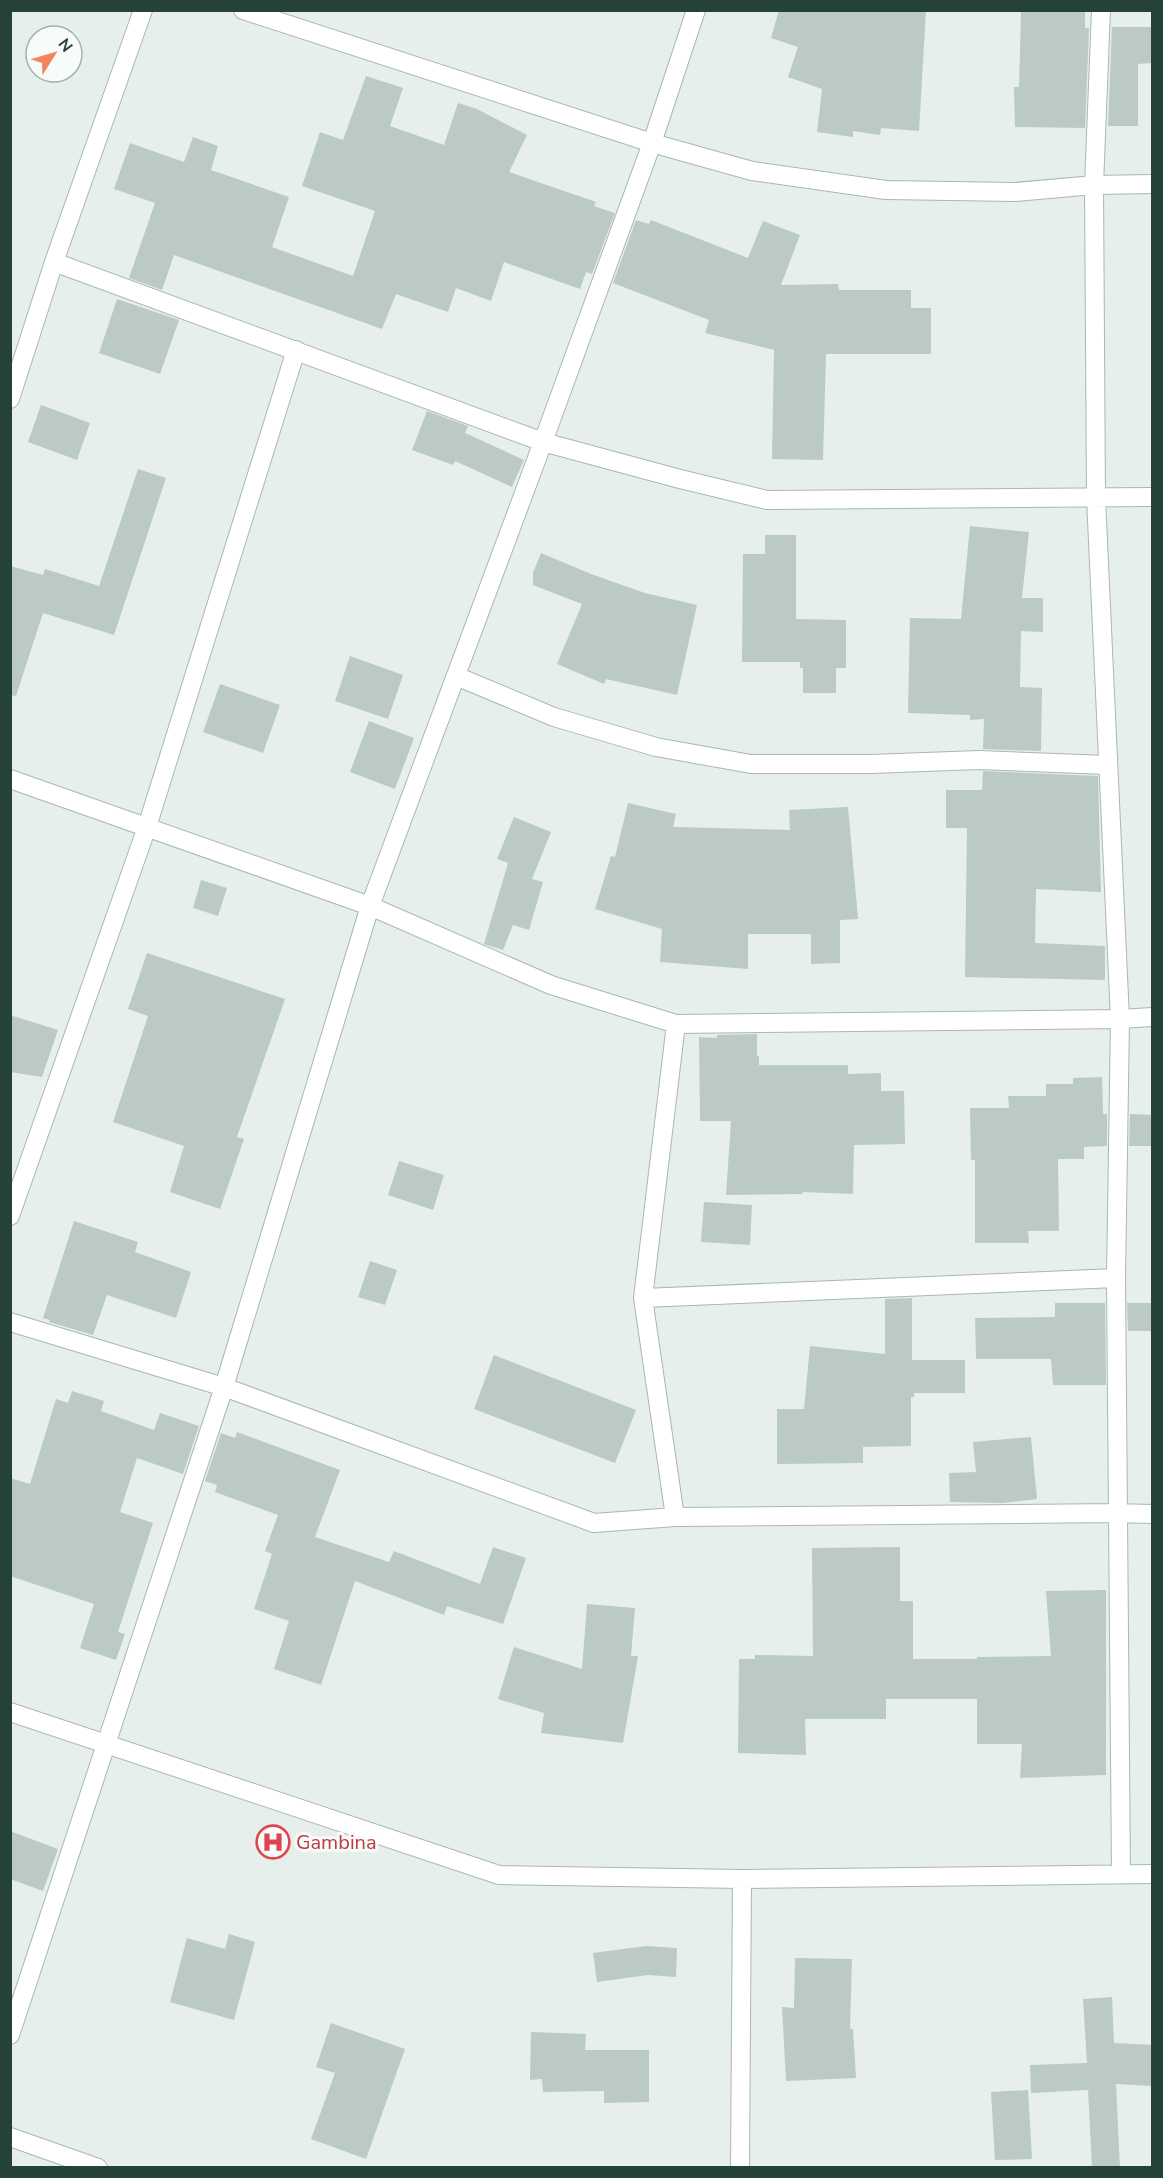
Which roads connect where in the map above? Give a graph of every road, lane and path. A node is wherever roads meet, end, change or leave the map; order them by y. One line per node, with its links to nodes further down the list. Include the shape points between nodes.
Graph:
1 (143, 10): 8 (street)
2 (243, 10): 5 (street)
3 (696, 10): 5 (street)
4 (1101, 10): 7 (street)
5 (652, 143): 7 (street, via 752,171 886,190 1015,192); 11 (street)
6 (1152, 184): 7 (street)
7 (1094, 185): 13 (street)
8 (54, 262): 9 (street); 10 (street)
9 (296, 350): 11 (street); 17 (street)
10 (10, 399)
11 (543, 442): 13 (street, via 767,500); 14 (street)
12 (1152, 497): 13 (street)
13 (1096, 498): 15 (street)
14 (456, 676): 15 (street, via 554,717 656,747 751,764 980,760); 18 (street)
15 (1108, 765): 20 (street)
16 (10, 779): 17 (street)
17 (147, 827): 18 (street); 22 (street)
18 (370, 906): 21 (street, via 550,985); 26 (street)
19 (1152, 1017): 20 (street)
20 (1120, 1019): 21 (street); 23 (street)
21 (676, 1024): 24 (street)
22 (10, 1216)
23 (1116, 1278): 24 (street); 27 (street)
24 (643, 1298): 29 (street)
25 (10, 1322): 26 (street)
26 (224, 1388): 29 (street, via 594,1523); 31 (street)
27 (1117, 1513): 28 (street); 29 (street); 32 (street)
28 (1152, 1514)
29 (675, 1516)
30 (10, 1712): 31 (street)
31 (107, 1746): 34 (street, via 499,1875); 35 (street)
32 (1121, 1874): 33 (street); 34 (street)
33 (1152, 1874)
34 (742, 1879): 38 (street)
35 (10, 2035)
36 (10, 2137): 37 (street)
37 (98, 2168)
38 (740, 2168)

